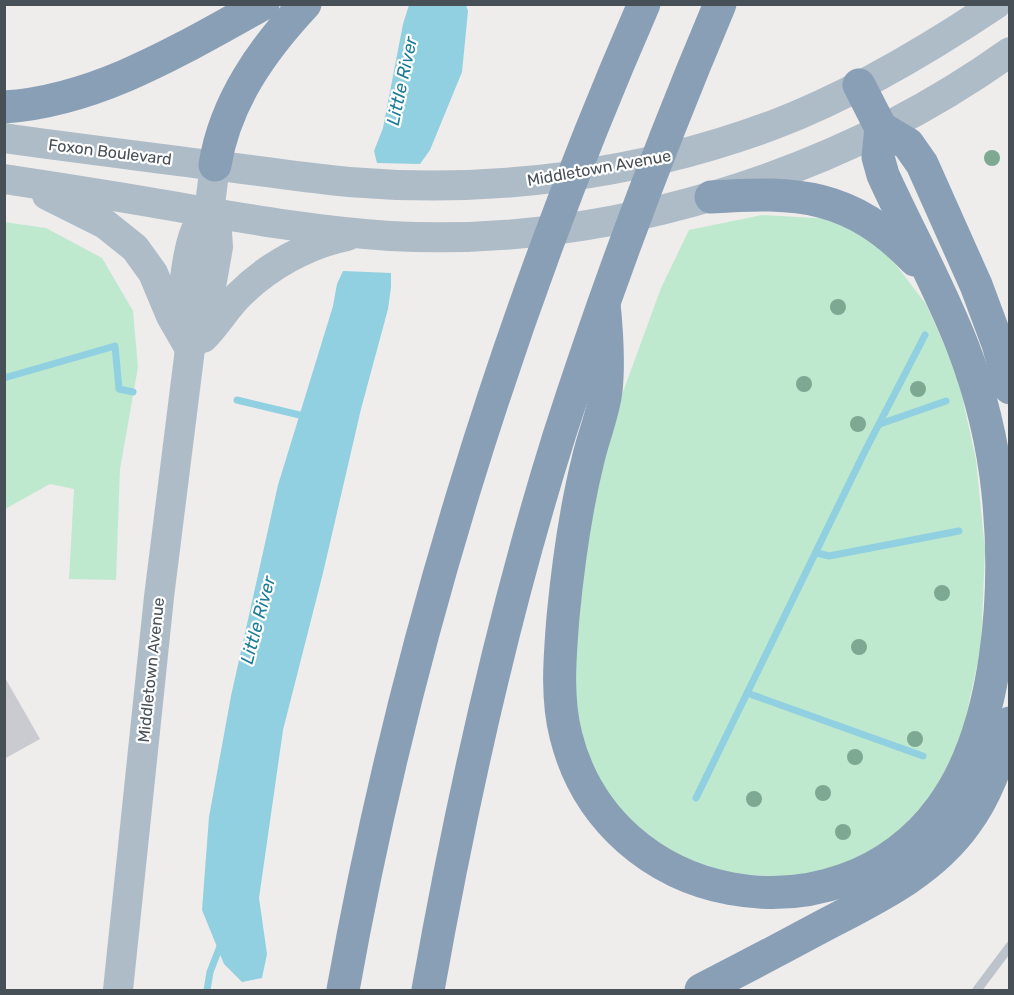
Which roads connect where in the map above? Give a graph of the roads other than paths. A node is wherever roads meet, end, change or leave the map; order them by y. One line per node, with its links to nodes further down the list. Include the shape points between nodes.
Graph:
1 (263, 4): 8 (highway, via 123,76 64,96)
2 (305, 4): 11 (highway, via 244,83 223,128)
3 (644, 4): 23 (highway, via 599,110 532,289 468,482 412,680)
4 (720, 4): 17 (highway)
5 (996, 4): 7 (main road, Middletown Avenue)
6 (1010, 52): 9 (main road)
7 (859, 85): 9 (highway); 11 (main road, Middletown Avenue, via 774,124 709,146 550,178 484,184 382,184)
8 (4, 107)
9 (881, 128): 13 (main road, via 807,162); 16 (highway, via 879,164); 19 (highway, via 908,144 922,164 976,285)
10 (4, 138): 11 (main road, Foxon Boulevard)
11 (215, 165): 14 (main road, Middletown Avenue)
12 (17, 181): 14 (main road); 18 (main road, via 105,224 135,248 153,273)
13 (711, 196): 15 (main road, via 617,218 519,233 440,237); 16 (highway, via 791,196 845,208 892,237)
14 (209, 213): 15 (main road); 18 (main road, Middletown Avenue, via 218,247 204,326)
15 (367, 234): 18 (main road, via 321,243 272,269 239,295)
16 (937, 287): 17 (highway, via 971,369 995,472 1001,599 989,691 959,778 942,807 920,832 880,863 853,877 827,886 782,893 716,887 647,855 601,808 582,779 568,743 560,687 562,632 581,492 606,395)
17 (604, 304): 24 (highway, via 559,438 511,607 466,794)
18 (190, 349): 22 (main road, Middletown Avenue, via 159,597)
19 (1010, 388)
20 (1010, 723): 25 (highway, via 976,809 936,857 870,901)
21 (1010, 946): 26 (lane)
22 (118, 990)
23 (343, 990)
24 (428, 990)
25 (701, 990)
26 (977, 990)

